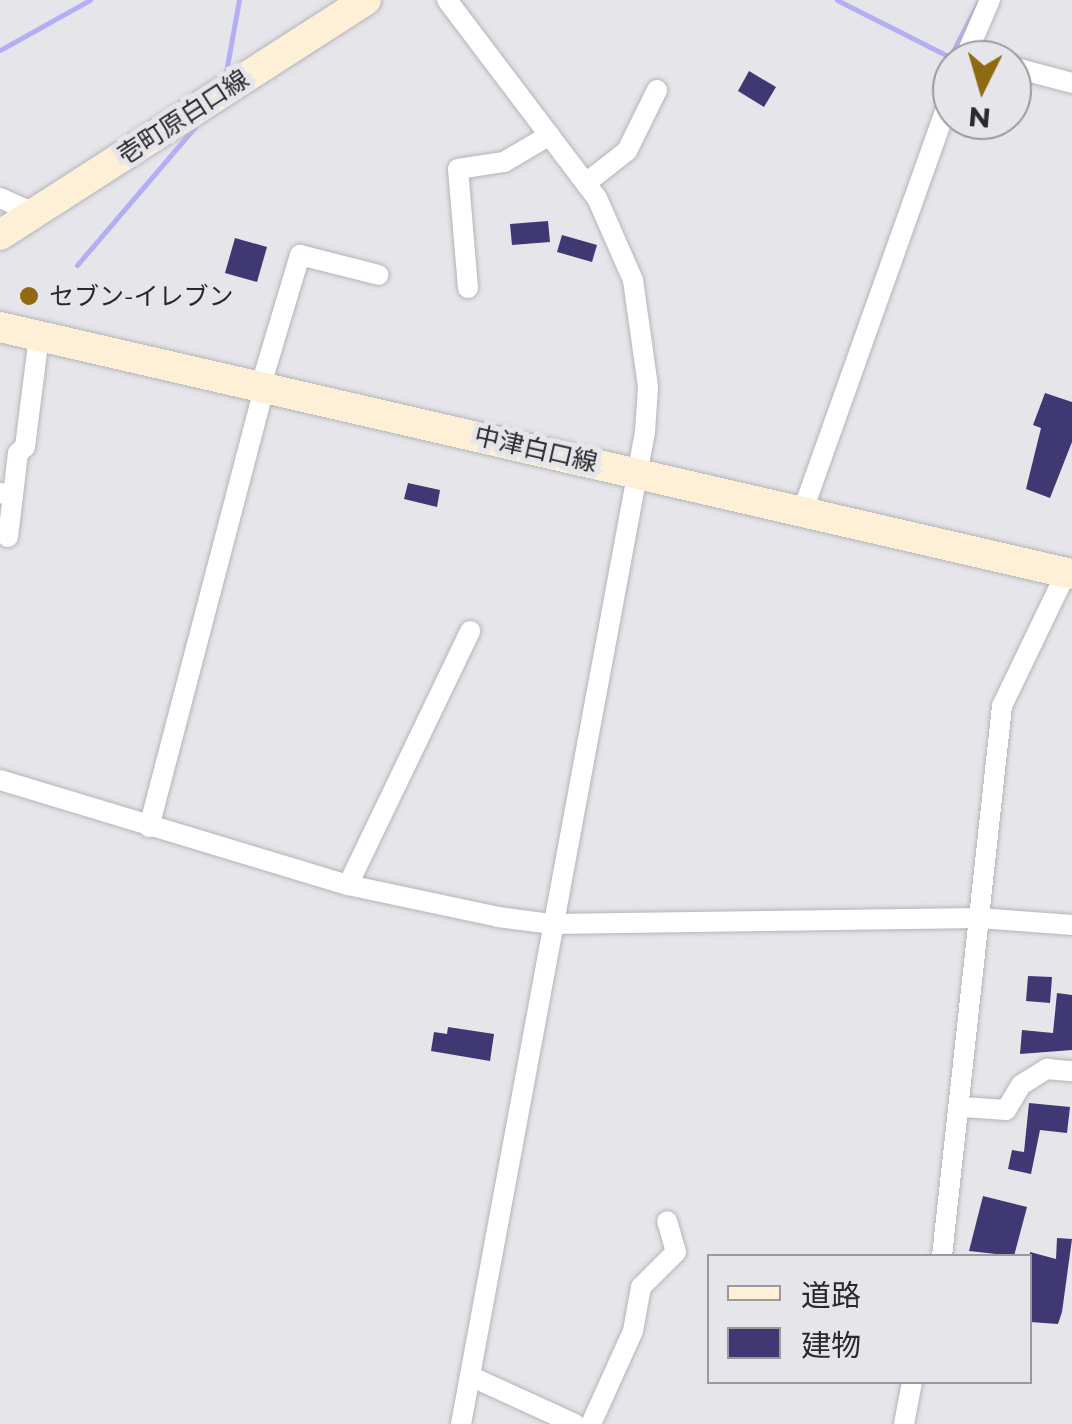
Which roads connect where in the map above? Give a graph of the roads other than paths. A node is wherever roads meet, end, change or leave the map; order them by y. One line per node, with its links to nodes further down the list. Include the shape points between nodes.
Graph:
1 (366, 0): 12 (main road, 壱町原白口線)
2 (447, 0): 8 (street)
3 (990, 0): 4 (street)
4 (977, 40)
5 (1032, 72): 6 (street)
6 (1072, 83)
7 (658, 90): 10 (street, via 627,150)
8 (550, 135): 10 (street); 15 (street, via 504,162 458,169)
9 (935, 140): 21 (street)
10 (586, 183): 19 (street, via 633,280 648,387)
11 (0, 198): 12 (street)
12 (34, 212): 13 (main road, 壱町原白口線)
13 (0, 235)
14 (379, 275): 18 (street, via 300,256)
15 (468, 288)
16 (0, 327): 17 (main road, 中津白口線)
17 (39, 336): 18 (main road, 中津白口線); 20 (street)
18 (263, 386): 19 (main road, 中津白口線); 26 (street)
19 (636, 471): 21 (main road, 中津白口線); 29 (street)
20 (6, 494): 22 (street)
21 (802, 513): 23 (main road, 中津白口線)
22 (8, 537)
23 (1069, 573): 28 (street, via 1002,706)
24 (470, 631): 27 (street)
25 (0, 780): 26 (street)
26 (149, 827): 27 (street)
27 (348, 885): 29 (street)
28 (979, 918): 29 (street); 30 (street); 32 (street)
29 (551, 924): 35 (street)
30 (1072, 924)
31 (1072, 1071): 32 (street, via 1048,1069 1021,1085 1006,1110)
32 (962, 1107): 34 (street)
33 (667, 1220): 39 (street, via 676,1252 641,1287 633,1331)
34 (942, 1254)
35 (470, 1376): 37 (street); 38 (street)
36 (912, 1384): 40 (street)
37 (460, 1424)
38 (575, 1424)
39 (590, 1424)
40 (904, 1424)

